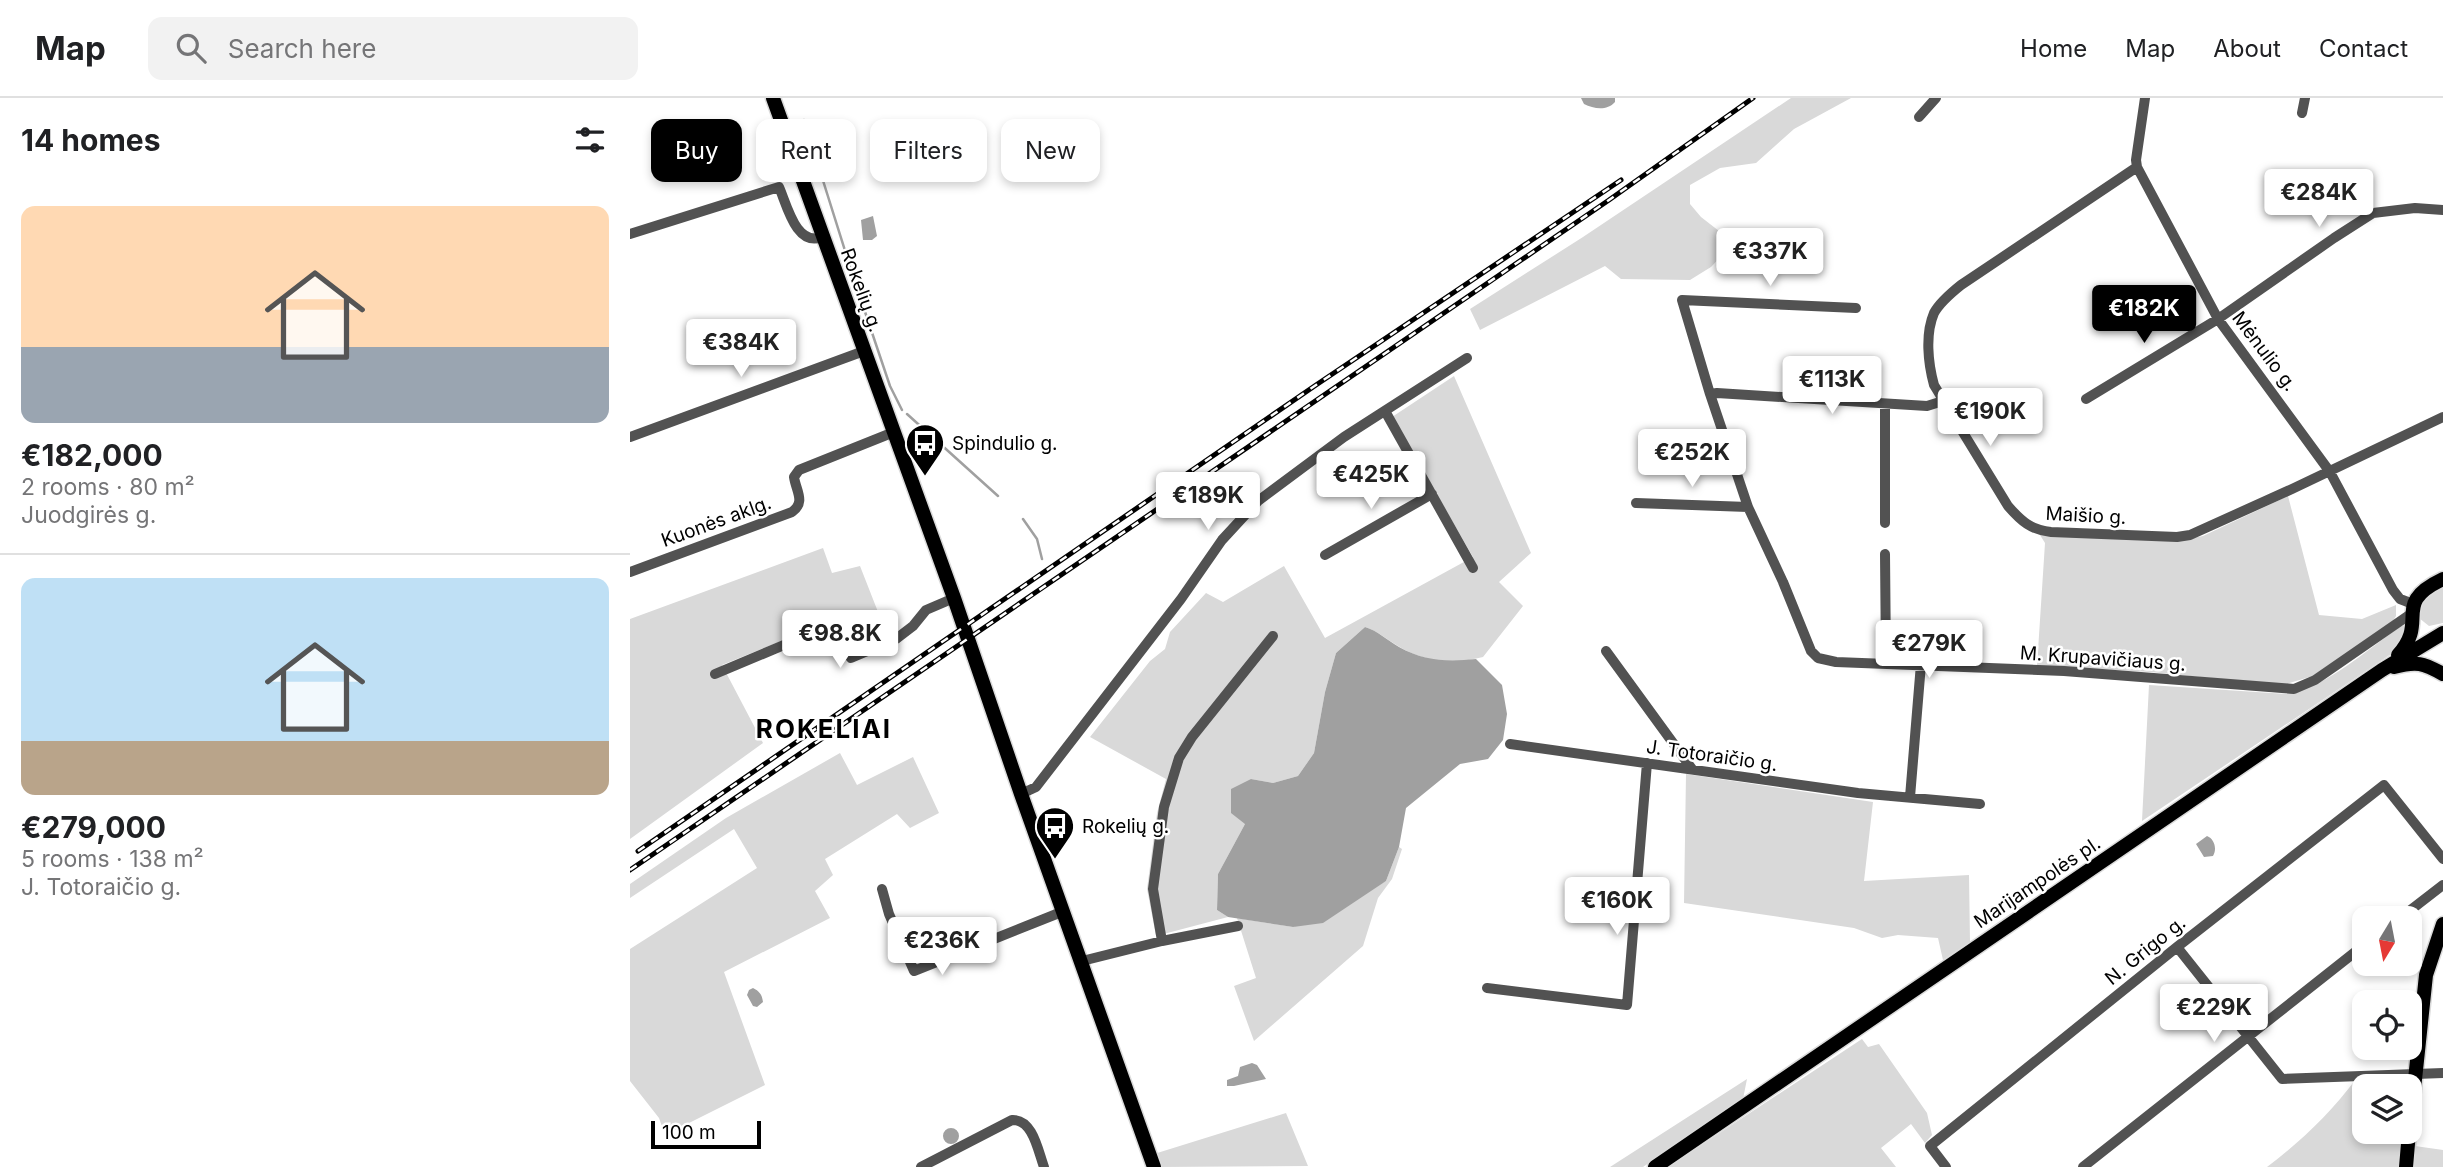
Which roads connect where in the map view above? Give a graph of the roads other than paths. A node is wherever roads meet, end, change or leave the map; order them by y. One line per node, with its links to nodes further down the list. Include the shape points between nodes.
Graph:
1 (773, 98): 10 (main road, Rokelių g.)
2 (1936, 98): 6 (street)
3 (2145, 98): 7 (street)
4 (2305, 98): 5 (street)
5 (2302, 113)
6 (1919, 117)
7 (2137, 167): 12 (street, Mėnulio g.); 17 (street, Maišio g., via 1947,296 1935,312 1929,346 1930,369)
8 (2443, 210): 12 (street, via 2416,208 2373,214)
9 (630, 234): 10 (street, via 779,187 798,229 810,239)
10 (822, 237): 13 (main road, Rokelių g.)
11 (1856, 308): 15 (street, M. Krupavičiaus g., via 1682,300)
12 (2218, 319): 16 (street); 23 (street, Mėnulio g.)
13 (863, 351): 21 (main road, Rokelių g.); 22 (street)
14 (1467, 358): 19 (street)
15 (1710, 394): 18 (street); 26 (street, M. Krupavičiaus g.)
16 (2086, 399)
17 (1942, 401): 18 (street, via 1927,406); 23 (street, Maišio g., via 2008,506 2028,526 2041,531 2190,535)
18 (1885, 404): 27 (street)
19 (1385, 411): 24 (street); 46 (street, via 1258,501 1222,540 1036,787)
20 (2443, 417): 23 (street, Maišio g.)
21 (894, 432): 31 (street, Kuonės aklg., via 799,470 794,477 801,501 792,512); 33 (main road, Rokelių g.)
22 (630, 437)
23 (2330, 472): 34 (street, Mėnulio g., via 2393,590)
24 (1432, 494): 29 (street); 30 (street)
25 (1636, 503): 26 (street)
26 (1748, 507): 38 (street, M. Krupavičiaus g., via 1811,651 1818,658 1836,662)
27 (1885, 523)
28 (1885, 554): 38 (street)
29 (1325, 555)
30 (1473, 568)
31 (630, 572)
32 (2443, 579): 34 (main road, via 2422,590)
33 (954, 598): 42 (street, via 926,610 896,639 851,658 822,629); 46 (main road, Rokelių g.)
34 (2413, 613): 35 (main road, via 2426,630); 39 (street, M. Krupavičiaus g., via 2315,680 2294,689); 40 (main road, via 2410,640)
35 (2442, 632): 40 (main road, Marijampolės pl.); 41 (main road, via 2432,652)
36 (1273, 636): 56 (street, via 1180,758 1164,807 1153,889)
37 (1606, 651): 45 (street)
38 (1886, 662): 39 (street, M. Krupavičiaus g.)
39 (1921, 664): 47 (street)
40 (2387, 667): 41 (main road, via 2425,664); 69 (main road, Marijampolės pl.)
41 (2441, 673)
42 (715, 674)
43 (1510, 744): 44 (street, J. Totoraičio g.)
44 (1647, 763): 45 (street, J. Totoraičio g.); 60 (street, via 1627,1005)
45 (1692, 769): 47 (street, J. Totoraičio g.)
46 (1021, 794): 53 (main road, Rokelių g.)
47 (1910, 797): 48 (street, J. Totoraičio g.)
48 (1980, 804)
49 (2443, 859): 57 (street, N. Grigo g., via 2384,785)
50 (2443, 885): 52 (street)
51 (882, 889): 53 (street, via 914,971)
52 (2416, 906)
53 (1064, 911): 59 (main road, Rokelių g.)
54 (2443, 924): 63 (main road, via 2426,975)
55 (1238, 926): 56 (street)
56 (1162, 941): 59 (street)
57 (2177, 947): 61 (street); 70 (street, N. Grigo g., via 1930,1146)
58 (2352, 955): 61 (street)
59 (1082, 961): 68 (main road, Rokelių g.)
60 (1487, 989)
61 (2248, 1037): 64 (street, via 2282,1079); 71 (street)
62 (2443, 1073): 63 (street)
63 (2415, 1074)
64 (2352, 1076)
65 (2408, 1144): 72 (main road)
66 (921, 1167): 67 (street, via 1012,1120 1028,1126)
67 (1044, 1167)
68 (1154, 1167)
69 (1655, 1167)
70 (1946, 1167)
71 (2083, 1167)
72 (2406, 1167)

